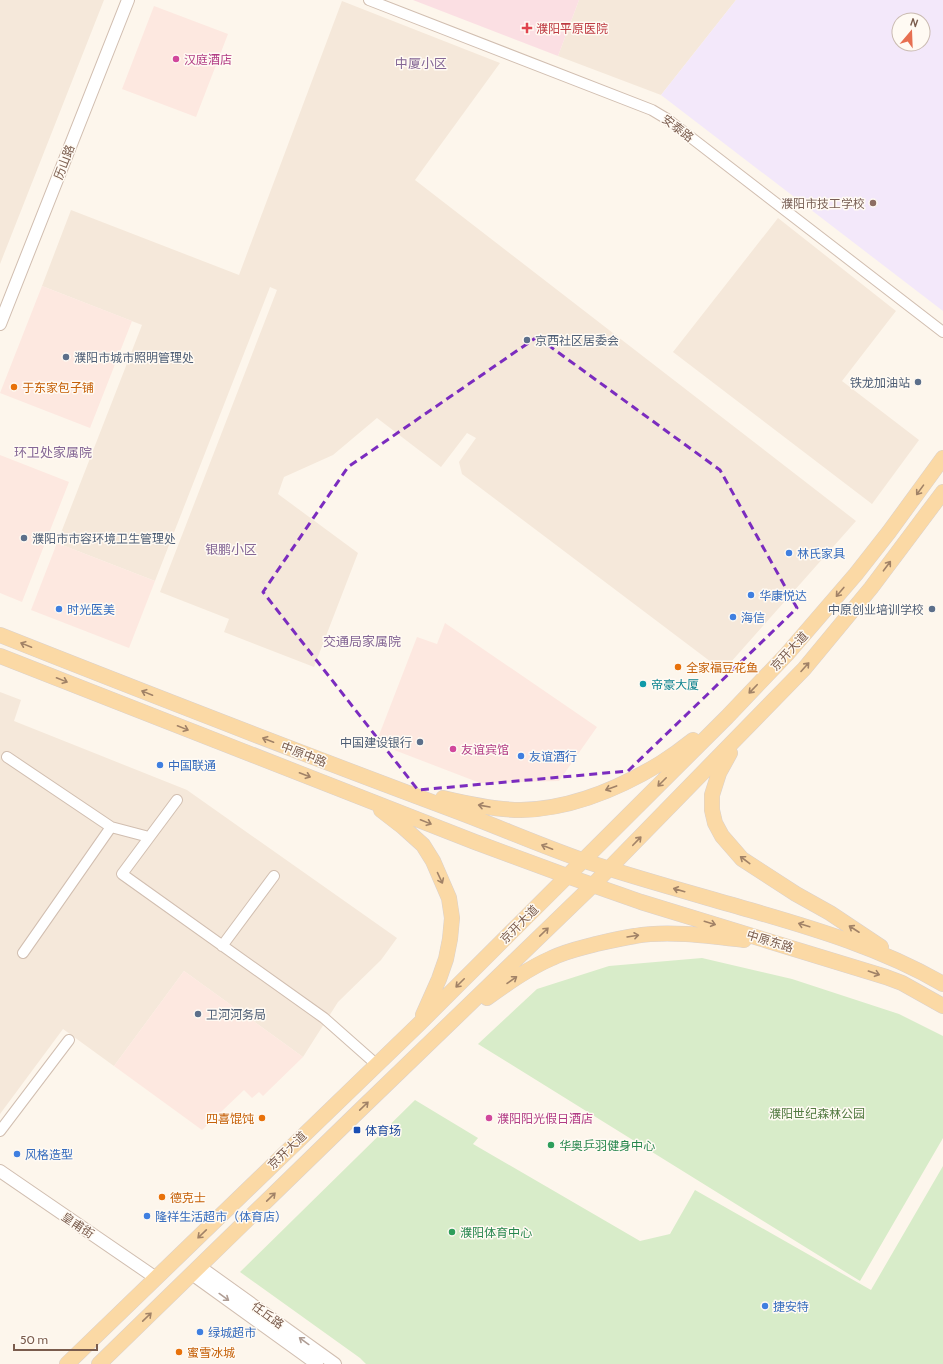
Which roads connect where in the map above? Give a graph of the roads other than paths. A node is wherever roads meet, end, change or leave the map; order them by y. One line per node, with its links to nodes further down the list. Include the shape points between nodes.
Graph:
1 (128, 0): 3 (street, 历山路)
2 (369, 0): 4 (street, 安泰路, via 652,110)
3 (0, 324)
4 (943, 332)
5 (943, 458): 10 (main road, 京开大道, one-way to 10, via 851,579 787,654)
6 (943, 492): 9 (main road, 京开大道, one-way to 6, via 804,669 871,588)
7 (0, 635): 12 (main road, 中原中路, one-way to 7)
8 (0, 656): 13 (main road, 中原中路, one-way to 13)
9 (766, 708): 18 (main road, 京开大道, one-way to 9); 25 (main road, one-way to 9, via 742,859 722,836 712,810 712,795 719,773 727,757)
10 (727, 717): 12 (main road, one-way to 12, via 663,762 620,785 540,809 493,808 458,802); 17 (main road, 京开大道, one-way to 17)
11 (7, 757): 15 (street)
12 (352, 772): 17 (main road, 中原中路, one-way to 12)
13 (354, 794): 20 (main road, 中原中路, one-way to 20); 28 (main road, one-way to 28, via 403,826 423,845 449,898 452,918 446,959)
14 (177, 800): 16 (street)
15 (111, 827): 16 (street); 24 (street)
16 (149, 837): 23 (street, via 122,874)
17 (583, 860): 18 (main road, 中原中路); 20 (main road, 京开大道)
18 (610, 869): 21 (main road, 京开大道); 25 (main road, 中原东路, one-way to 18, via 808,926)
19 (274, 876): 23 (street)
20 (567, 876): 21 (main road, 中原中路); 28 (main road, 京开大道, one-way to 28)
21 (593, 885): 22 (main road, 中原东路, one-way to 22); 29 (main road, 京开大道, one-way to 21)
22 (783, 945): 27 (main road, 中原东路, one-way to 27, via 902,983); 29 (main road, one-way to 22, via 520,974 553,957 578,948 636,935 665,934)
23 (222, 946): 31 (street, via 324,1018)
24 (23, 953)
25 (910, 966): 26 (main road, 中原东路)
26 (943, 984)
27 (943, 1006)
28 (420, 1023): 31 (main road, 京开大道)
29 (446, 1027): 34 (main road, 京开大道, one-way to 29)
30 (70, 1040): 32 (street)
31 (376, 1064): 35 (main road, 京开大道, one-way to 35)
32 (0, 1131)
33 (0, 1171): 35 (street, 皇甫街)
34 (196, 1270): 37 (main road, 京开大道, one-way to 34); 38 (street, 任丘路, one-way to 38); 39 (street, 任丘路, one-way to 34)
35 (156, 1278): 36 (main road, 京开大道)
36 (67, 1364)
37 (99, 1364)
38 (317, 1364)
39 (335, 1364)

